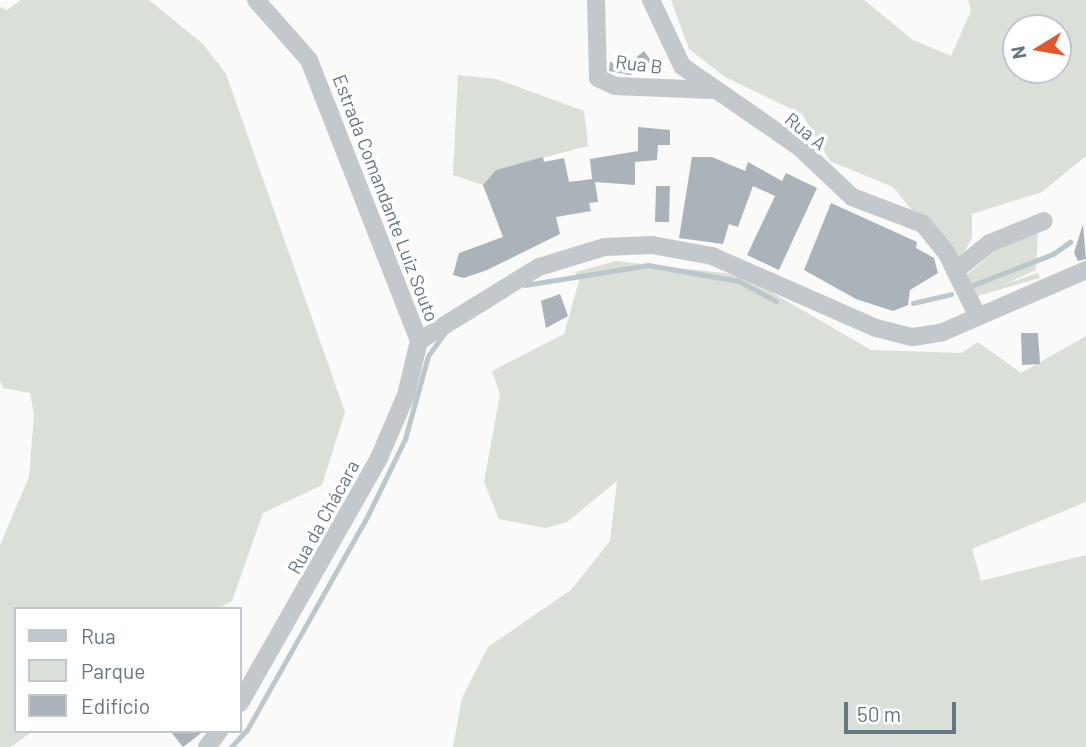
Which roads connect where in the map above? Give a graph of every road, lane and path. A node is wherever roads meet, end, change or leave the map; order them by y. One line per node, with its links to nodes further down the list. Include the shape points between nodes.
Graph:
1 (256, 0): 9 (street, Estrada Comandante Luiz Souto, via 309,60)
2 (596, 0): 4 (street, Rua B, via 598,78 615,86)
3 (652, 0): 4 (street, Rua A, via 682,66)
4 (712, 90): 7 (street, Rua A, via 799,147 852,197 923,224)
5 (1044, 220): 7 (street, via 990,243)
6 (1086, 270): 8 (street, Estrada Comandante Luiz Souto)
7 (955, 271): 8 (street, Rua A)
8 (977, 315): 9 (street, Estrada Comandante Luiz Souto, via 943,332 896,334 712,256 630,246 580,252 539,267)
9 (419, 341): 10 (street, Rua da Chácara, via 406,395 379,458)
10 (242, 699)

